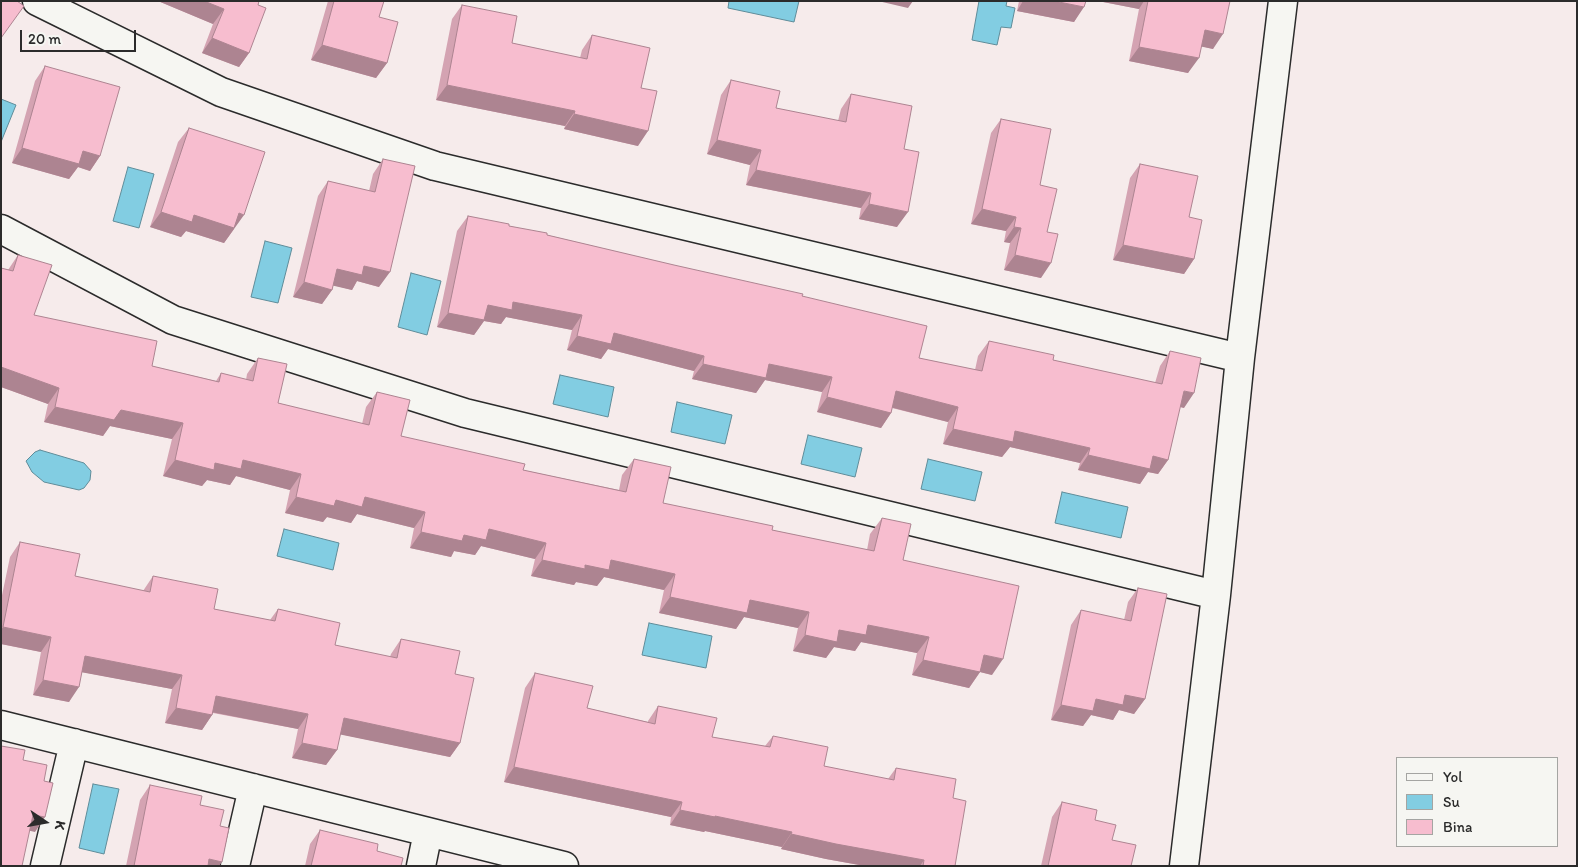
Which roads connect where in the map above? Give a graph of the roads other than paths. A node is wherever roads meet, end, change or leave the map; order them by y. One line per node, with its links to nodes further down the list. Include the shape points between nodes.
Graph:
1 (37, 1): 4 (street, via 221,92 434,166)
2 (1283, 1): 4 (street)
3 (1, 229): 5 (street, via 173,320 465,413)
4 (1240, 358): 5 (street)
5 (1216, 595): 14 (street)
6 (1, 725): 7 (street)
7 (74, 744): 8 (street); 10 (street)
8 (253, 788): 9 (street); 11 (street)
9 (428, 832): 12 (street); 13 (street)
10 (45, 866)
11 (235, 866)
12 (420, 866)
13 (564, 866)
14 (1184, 866)

